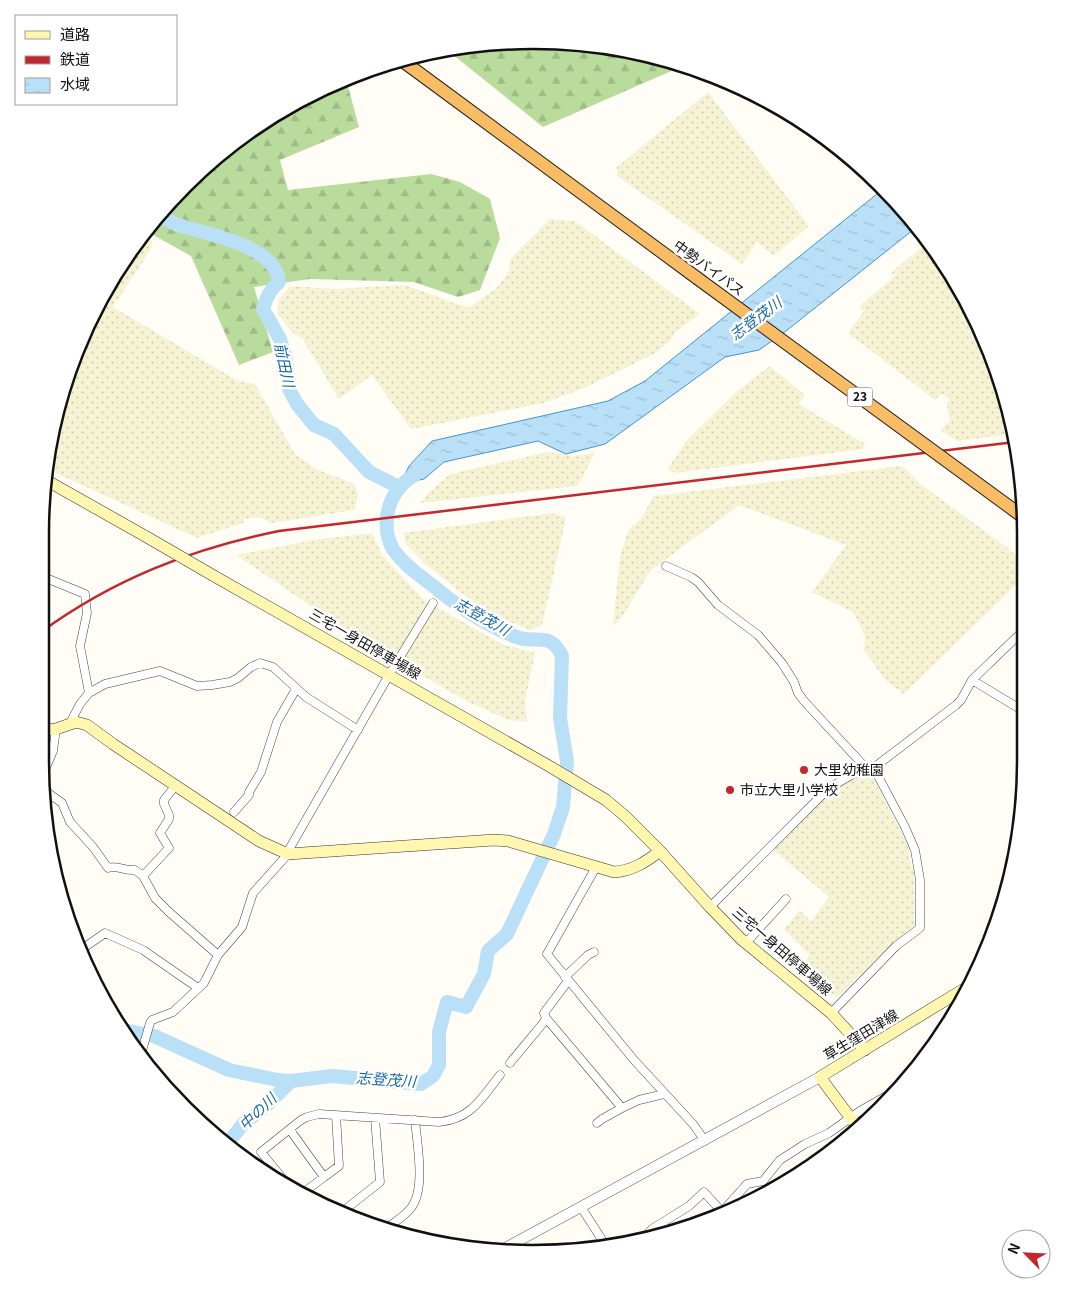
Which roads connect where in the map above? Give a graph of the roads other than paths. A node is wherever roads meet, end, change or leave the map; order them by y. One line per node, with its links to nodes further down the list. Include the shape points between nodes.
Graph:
1 (408, 65): 3 (highway, 中勢バイパス / 23, bridge)
2 (52, 483): 8 (main road, 三宅一身田停車場線, bridge)
3 (1016, 511)
4 (666, 566): 18 (street, via 692,577 718,605 758,635 787,669 800,696)
5 (49, 579): 11 (street, via 85,594 87,613 80,646)
6 (433, 603): 8 (street)
7 (1017, 637): 9 (street)
8 (389, 676): 16 (street); 22 (main road, 三宅一身田停車場線, via 606,800)
9 (972, 680): 12 (street); 18 (street, via 956,705)
10 (296, 689): 11 (street, via 277,670 260,663 238,678 221,684 197,686 160,671 105,684); 16 (street); 21 (street, via 277,722 258,780)
11 (89, 692): 13 (street)
12 (1017, 707)
13 (69, 725): 14 (main road); 19 (main road, via 76,722 92,727)
14 (56, 729): 15 (main road); 17 (street)
15 (49, 730)
16 (358, 730): 23 (street)
17 (49, 758)
18 (869, 768): 27 (street, via 828,788); 35 (street, via 887,791 915,850 920,880 921,924 919,930 896,946)
19 (176, 786): 23 (main road, via 259,841); 25 (street, via 164,800 170,815 160,833 169,848)
20 (50, 794): 25 (street, via 62,803 70,822 108,868 115,866 134,870)
21 (234, 812)
22 (660, 850): 24 (main road, via 645,863 623,871); 27 (main road, 三宅一身田停車場線)
23 (287, 854): 24 (main road, via 479,840 508,841); 31 (street, via 252,893 242,927)
24 (596, 867): 32 (street, via 547,954)
25 (143, 876): 31 (street, via 155,898)
26 (786, 899): 28 (street)
27 (710, 908): 28 (main road, 三宅一身田停車場線)
28 (746, 943): 35 (main road, 三宅一身田停車場線)
29 (86, 946): 33 (street, via 105,933 143,950)
30 (594, 952): 32 (street)
31 (218, 955): 33 (street, via 204,983)
32 (566, 979): 36 (street, via 544,1012); 42 (street)
33 (198, 988): 37 (street, via 173,1012 152,1020)
34 (957, 993): 38 (main road, 草生窪田津線)
35 (831, 1012): 38 (main road, 三宅一身田停車場線)
36 (546, 1018): 39 (street); 44 (street)
37 (143, 1047)
38 (865, 1050): 41 (main road, 草生窪田津線)
39 (510, 1063)
40 (500, 1076): 48 (street, via 465,1115 439,1122)
41 (820, 1077): 47 (main road, 草生窪田津線); 52 (street)
42 (664, 1094): 44 (street); 52 (street)
43 (874, 1103): 47 (street)
44 (622, 1108): 49 (street)
45 (336, 1115): 46 (street); 51 (street, via 307,1117); 54 (street, via 339,1166)
46 (375, 1118): 48 (street); 58 (street, via 380,1182)
47 (850, 1118): 50 (main road, 草生窪田津線); 56 (street, via 830,1133 780,1160 763,1181 746,1184)
48 (415, 1120): 60 (street, via 420,1182 418,1195 409,1210)
49 (597, 1123)
50 (854, 1123)
51 (290, 1130): 53 (street, via 262,1152); 54 (street)
52 (705, 1140): 57 (street)
53 (278, 1172)
54 (324, 1177): 55 (street)
55 (308, 1189)
56 (730, 1203)
57 (581, 1207): 62 (street); 63 (street)
58 (347, 1208)
59 (718, 1208): 61 (street, via 704,1192)
60 (391, 1224)
61 (650, 1231)
62 (602, 1240)
63 (512, 1244)

